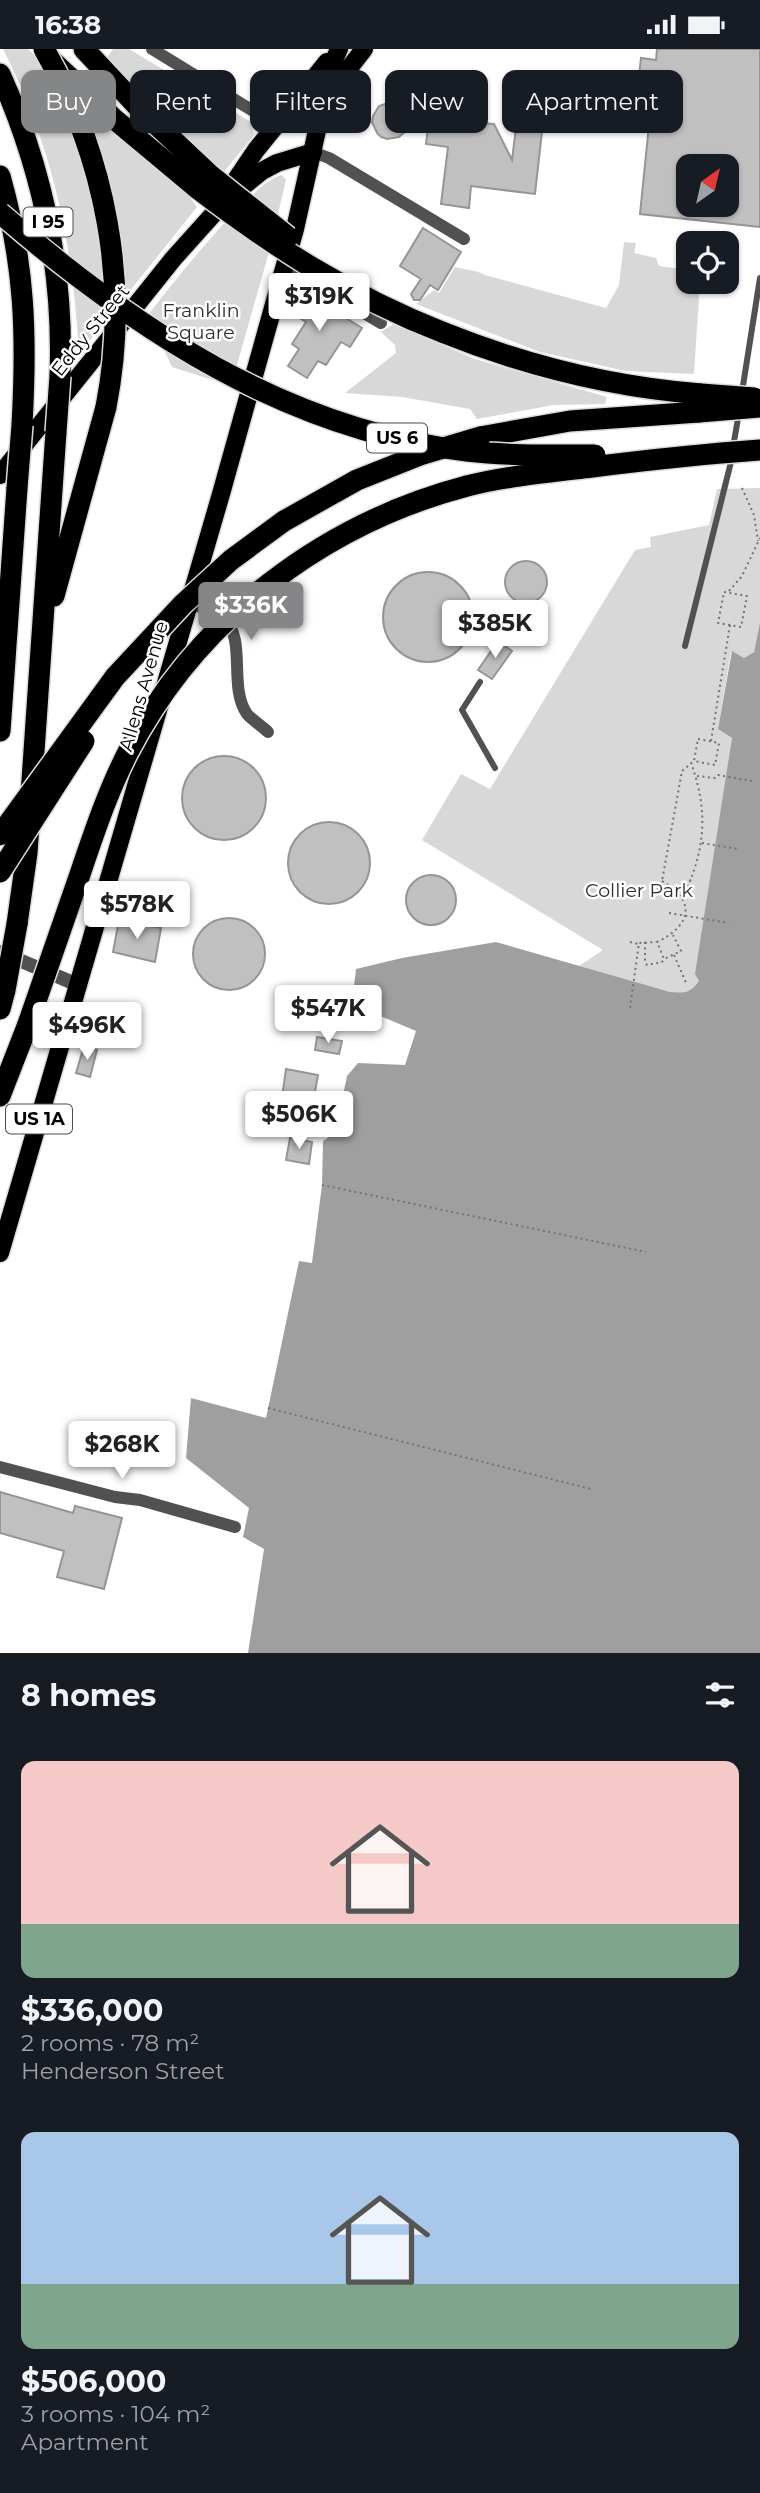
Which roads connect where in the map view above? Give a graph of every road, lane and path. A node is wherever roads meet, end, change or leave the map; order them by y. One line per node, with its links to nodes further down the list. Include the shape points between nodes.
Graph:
1 (43, 49): 15 (highway, via 113,118); 34 (highway, bridge, via 85,139 100,191 115,279 116,320 106,407)
2 (152, 49): 10 (street)
3 (339, 49): 6 (main road, Eddy Street); 7 (main road, Allens Avenue / US 1A)
4 (364, 49): 8 (main road, US 1A)
5 (91, 57): 15 (highway)
6 (322, 70)
7 (328, 70)
8 (348, 70)
9 (0, 74): 34 (highway, I 95, bridge, via 32,158 49,224 58,290 60,376)
10 (250, 109)
11 (270, 133): 16 (main road, Eddy Street)
12 (317, 133): 13 (main road, Allens Avenue / US 1A)
13 (313, 152): 16 (main road, Eddy Street, via 255,175); 18 (street); 19 (main road, Allens Avenue / US 1A)
14 (0, 176): 27 (highway, I 95, bridge, via 16,242 26,336 22,425)
15 (204, 182): 23 (highway, bridge, via 271,242 384,308 551,369)
16 (215, 212): 27 (main road, Eddy Street, via 173,259)
17 (0, 213): 26 (highway, US 6, bridge, via 86,283 178,346 255,388 337,422 412,442 488,453)
18 (464, 239)
19 (285, 266): 21 (street); 31 (main road, Allens Avenue / US 1A)
20 (760, 278): 35 (lane, via 729,477)
21 (381, 323)
22 (760, 398): 23 (highway, bridge)
23 (700, 403): 24 (highway, bridge); 33 (highway, bridge, via 480,437 377,471 302,510 231,560)
24 (760, 407)
25 (760, 450): 26 (highway, bridge)
26 (702, 454): 68 (highway, bridge, via 512,477 426,498 326,544 253,596 220,626 178,675 130,749 102,810)
27 (9, 482): 37 (highway, I 95)
28 (742, 488): 29 (path)
29 (759, 540): 30 (path, via 742,576)
30 (727, 593): 32 (path, via 718,623); 32 (path, via 747,596 741,627)
31 (189, 604): 38 (street, via 218,614 228,623 234,640 237,691 247,713); 64 (main road, Allens Avenue / US 1A)
32 (730, 625): 39 (path)
33 (153, 637): 44 (highway, bridge, via 96,701); 47 (highway, bridge)
34 (42, 638): 66 (highway, I 95, bridge, via 27,853)
35 (685, 646)
36 (480, 682): 41 (lane, via 462,711)
37 (0, 731)
38 (268, 732)
39 (711, 741): 40 (path, via 698,739); 40 (path, via 719,743 715,765)
40 (693, 762): 42 (path); 49 (path, via 682,771)
41 (495, 768)
42 (696, 775): 43 (path); 45 (path, via 703,805)
43 (752, 782)
44 (0, 835)
45 (701, 843): 46 (path); 48 (path)
46 (738, 849)
47 (0, 872)
48 (692, 879): 50 (path); 52 (path)
49 (662, 881): 50 (path); 51 (path)
50 (674, 888): 52 (path)
51 (658, 889)
52 (683, 897): 54 (path)
53 (669, 913): 54 (path)
54 (684, 916): 55 (path); 56 (path)
55 (729, 923)
56 (673, 935): 59 (path); 62 (path, via 681,951)
57 (645, 941): 59 (path); 60 (path); 63 (path, via 647,965)
58 (630, 942): 60 (path)
59 (657, 942): 63 (path)
60 (639, 944): 67 (path)
61 (0, 952): 64 (street)
62 (673, 954): 63 (path); 65 (path)
63 (664, 958)
64 (78, 985): 71 (main road, Allens Avenue / US 1A)
65 (687, 985)
66 (2, 1000)
67 (630, 1009)
68 (0, 1095)
69 (322, 1185): 70 (path)
70 (646, 1252)
71 (0, 1253)
72 (268, 1408): 74 (path)
73 (0, 1468): 75 (street)
74 (592, 1489)
75 (235, 1527)

